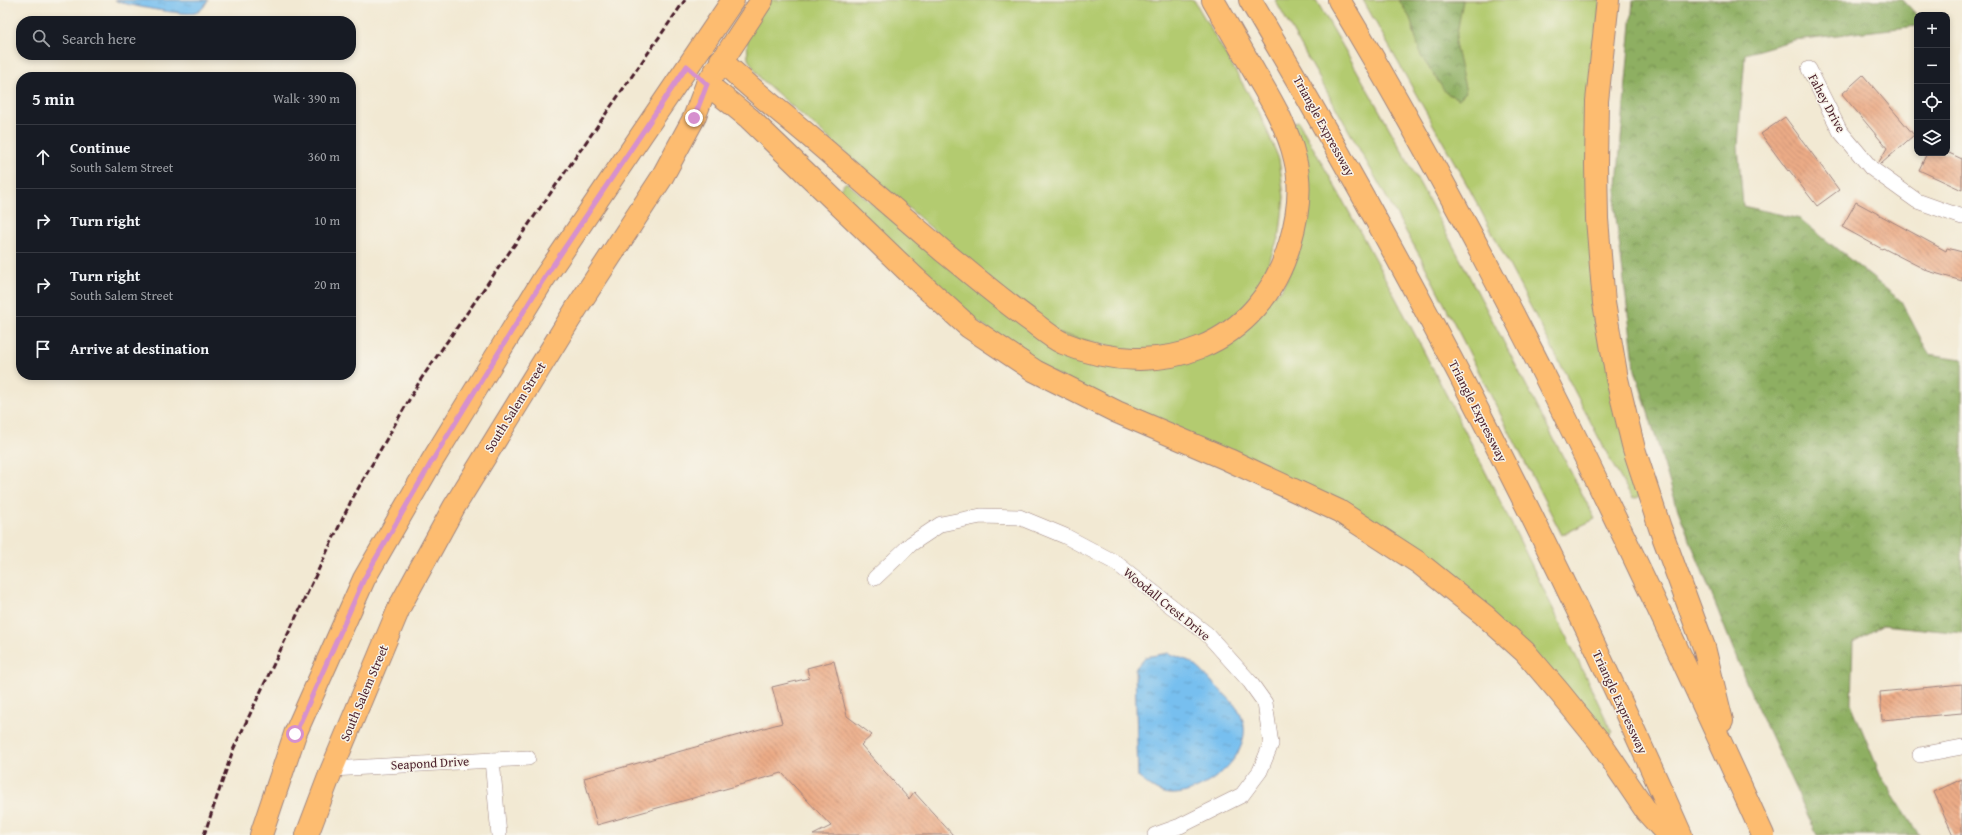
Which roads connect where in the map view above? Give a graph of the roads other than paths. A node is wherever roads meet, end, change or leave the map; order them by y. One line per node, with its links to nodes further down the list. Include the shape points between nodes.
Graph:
1 (733, 0): 7 (main road)
2 (762, 0): 8 (main road, South Salem Street)
3 (1213, 0): 8 (main road, via 1285,127 1296,160 1299,189 1296,221 1286,254 1270,289 1251,314 1207,345 1183,354 1158,359 1131,360 1106,357 1059,341 1009,306)
4 (1250, 0): 25 (main road, Triangle Expressway, via 1385,235 1473,401 1556,566)
5 (1339, 0): 19 (main road, via 1424,149 1543,372 1618,521)
6 (1608, 0): 19 (main road, via 1597,101 1596,164 1597,219 1604,303 1617,379 1634,449 1704,647)
7 (702, 45): 8 (main road); 9 (main road)
8 (721, 60): 11 (main road, South Salem Street)
9 (687, 66): 11 (main road); 20 (main road, via 543,280 432,461 364,579 295,734)
10 (1809, 69): 12 (street, Fahey Drive, via 1840,131 1871,168 1917,201)
11 (707, 84): 18 (main road, South Salem Street, via 694,118 661,179 576,309 440,533 400,606); 24 (main road, via 749,118 968,327 1042,375 1117,412 1339,511 1419,563 1525,652 1599,741 1647,812)
12 (1962, 217)
13 (875, 578): 23 (street, Woodall Crest Drive, via 911,544 941,524 981,516 1019,518 1065,536 1116,563 1207,634 1250,682 1265,703 1271,744 1260,772 1242,795 1180,826)
14 (1962, 747): 15 (street)
15 (1920, 755)
16 (528, 758): 17 (street, Seapond Drive)
17 (492, 760): 18 (street, Seapond Drive); 22 (street)
18 (332, 769): 21 (main road, South Salem Street)
19 (1734, 771): 26 (main road)
20 (261, 835)
21 (307, 835)
22 (499, 835)
23 (1155, 835)
24 (1668, 835)
25 (1681, 835)
26 (1763, 835)

